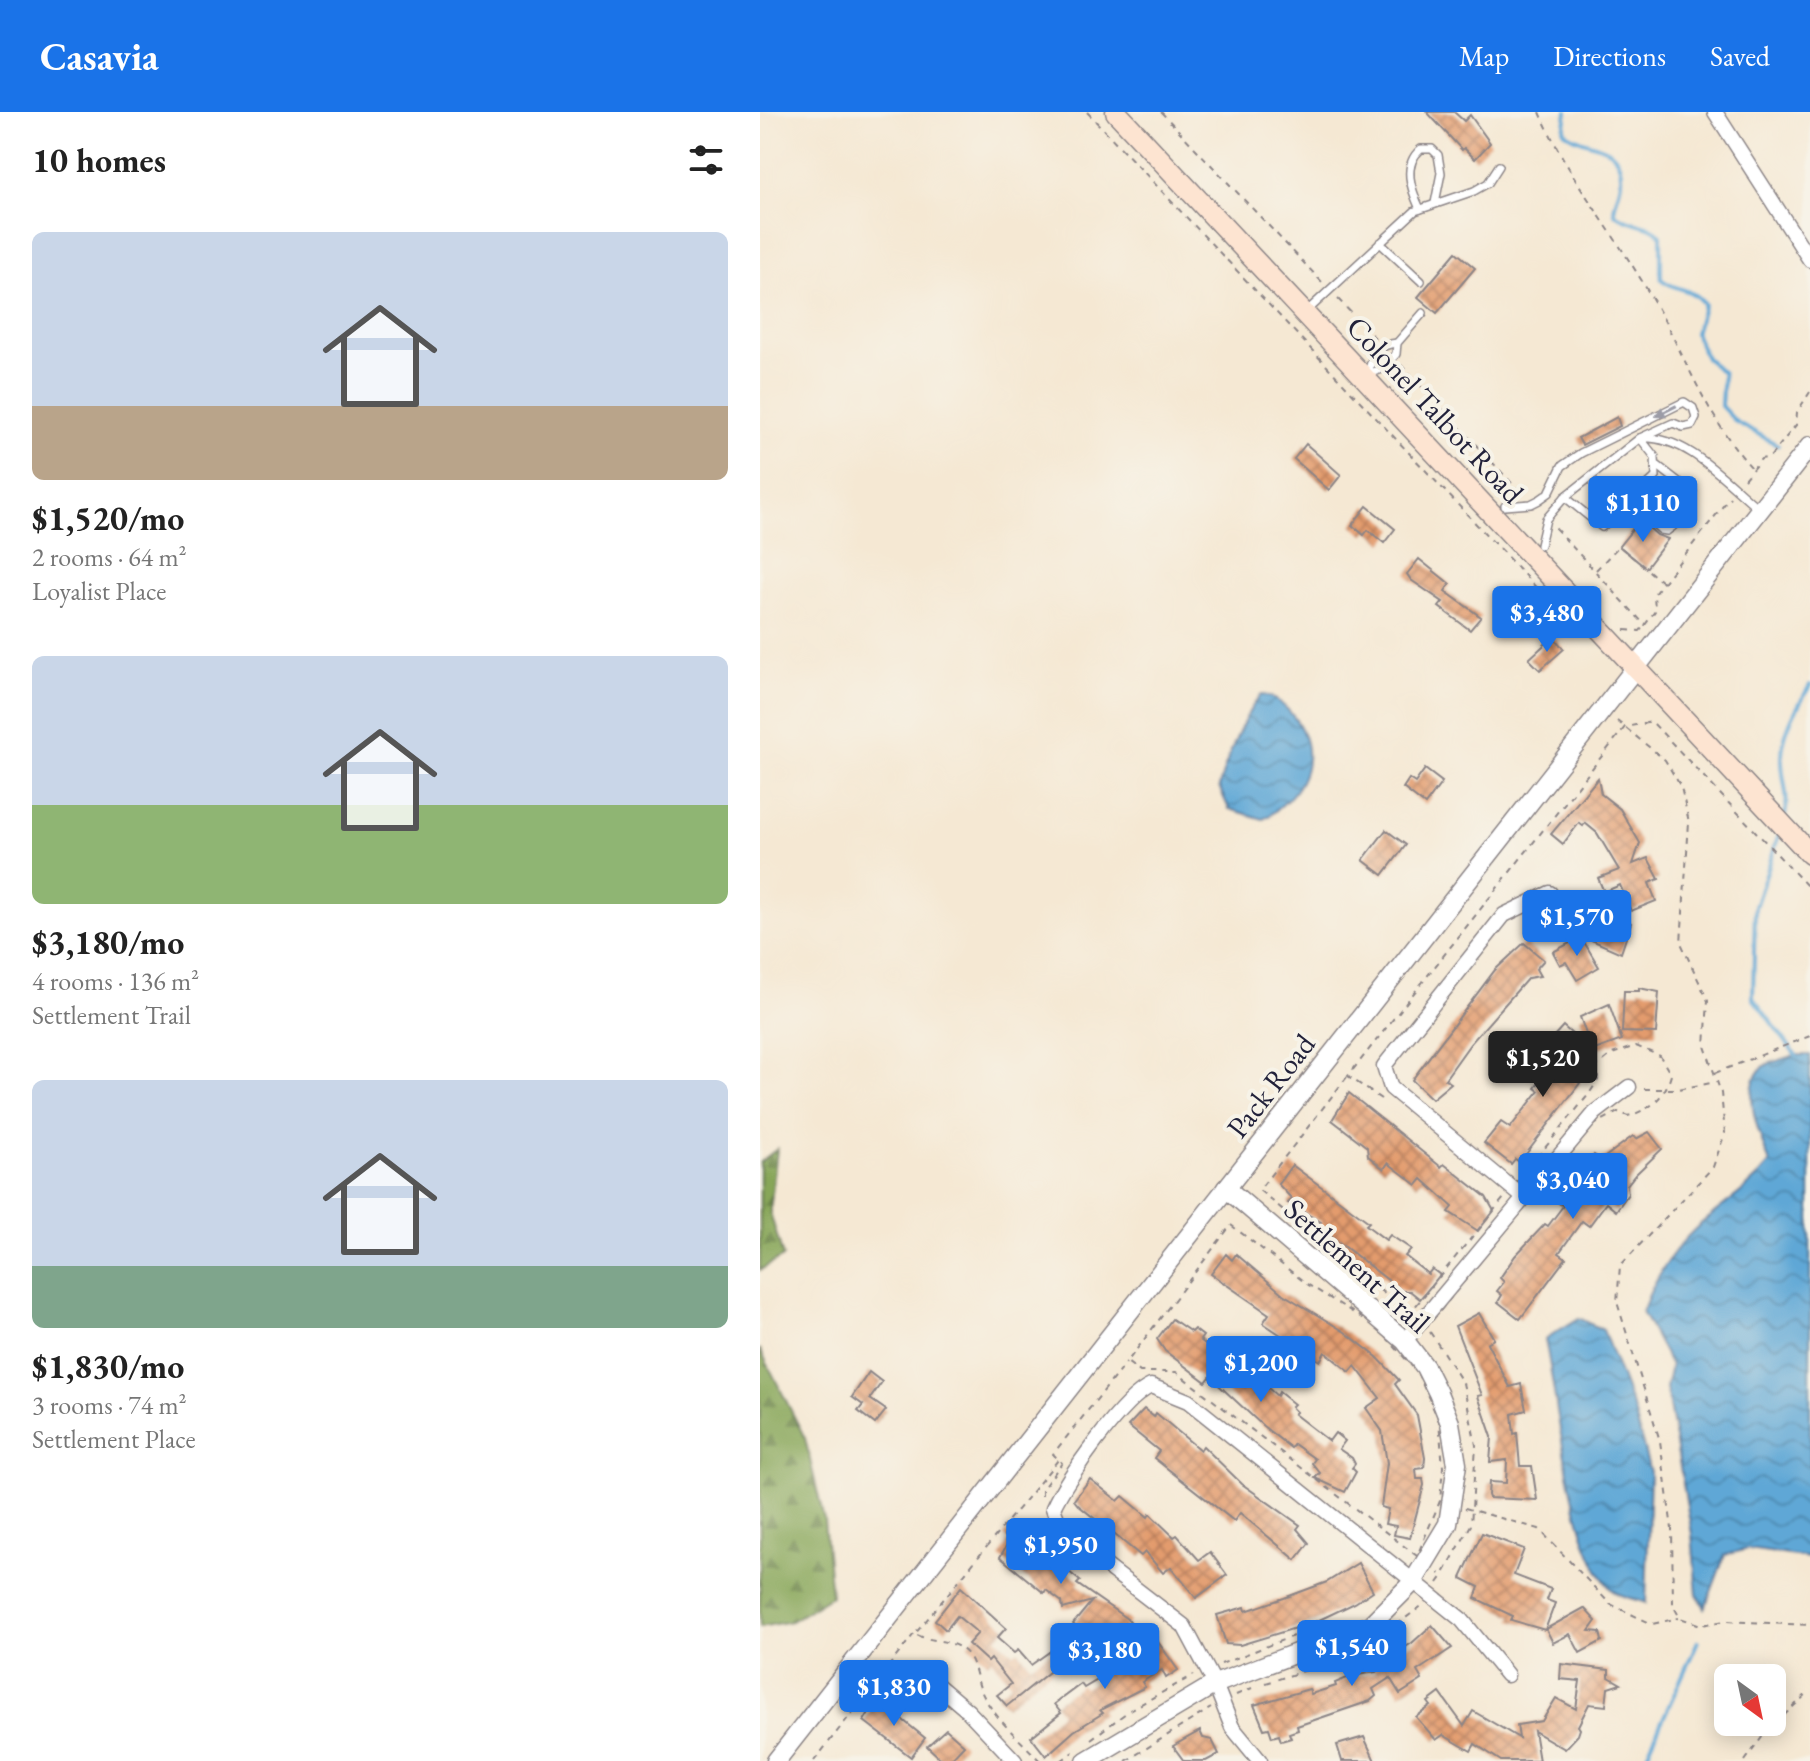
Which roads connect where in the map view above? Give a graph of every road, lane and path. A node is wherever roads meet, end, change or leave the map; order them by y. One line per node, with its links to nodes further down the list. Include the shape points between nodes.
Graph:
1 (1087, 112): 35 (path)
2 (1116, 112): 14 (main road, Colonel Talbot Road)
3 (1161, 112): 12 (path)
4 (1540, 112): 23 (path, via 1654,301 1714,420)
5 (1715, 112): 10 (street)
6 (1499, 166): 7 (lane, via 1488,183)
7 (1435, 203): 8 (lane); 8 (lane, via 1440,162 1432,149 1421,149 1412,160 1410,178)
8 (1420, 209): 9 (lane)
9 (1380, 243): 11 (lane); 12 (lane)
10 (1810, 260)
11 (1421, 281)
12 (1329, 289): 14 (lane); 16 (path)
13 (1423, 313): 15 (lane)
14 (1304, 314): 18 (main road, Colonel Talbot Road)
15 (1397, 343): 16 (lane); 17 (lane)
16 (1384, 346): 18 (lane, via 1371,358)
17 (1393, 357): 18 (lane, via 1382,369); 28 (path)
18 (1366, 374): 36 (main road, Colonel Talbot Road)
19 (1810, 392): 23 (path, via 1797,412 1796,425 1770,457)
20 (1640, 438): 22 (lane); 24 (lane, via 1655,437 1685,448); 25 (lane, one-way to 25, via 1673,423 1692,425 1693,408 1684,402 1581,453 1556,473); 26 (lane)
21 (1810, 446): 30 (street, Pack Road)
22 (1658, 466): 27 (lane, via 1656,477); 27 (lane, via 1693,493 1692,502 1667,531)
23 (1752, 468): 24 (path)
24 (1736, 490): 30 (lane); 34 (path)
25 (1549, 493): 26 (lane); 28 (lane)
26 (1562, 500): 27 (lane, via 1602,527); 31 (lane)
27 (1631, 503)
28 (1531, 504): 29 (lane)
29 (1505, 506)
30 (1760, 509): 36 (street, Pack Road)
31 (1546, 519): 32 (lane); 33 (path)
32 (1540, 545)
33 (1595, 571): 34 (path, via 1619,546); 34 (path, via 1645,625 1655,611 1654,594)
34 (1662, 583)
35 (1573, 627)
36 (1636, 667): 37 (street, Pack Road); 39 (main road, Colonel Talbot Road)
37 (1603, 709): 38 (path); 49 (street, Pack Road)
38 (1625, 727): 40 (path, via 1652,722); 43 (path, via 1665,760 1681,787 1689,822 1681,943 1708,1001 1705,1046); 44 (path)
39 (1810, 854)
40 (1810, 889)
41 (1550, 893): 50 (street, via 1504,915 1384,1066 1391,1088)
42 (1810, 1036): 43 (path)
43 (1715, 1073): 45 (path)
44 (1348, 1076): 47 (path); 51 (path, via 1259,1190)
45 (1718, 1082): 46 (path, via 1678,1089); 58 (path, via 1725,1133 1713,1167 1620,1266 1617,1302 1660,1441 1672,1529 1673,1605)
46 (1629, 1087): 50 (street, via 1595,1113)
47 (1386, 1103)
48 (1498, 1185): 50 (path)
49 (1226, 1188): 52 (street, Settlement Trail); 67 (street, Pack Road)
50 (1516, 1196): 52 (street)
51 (1409, 1314)
52 (1405, 1341): 56 (street, Settlement Trail, via 1425,1367 1450,1423 1457,1464)
53 (1127, 1362): 53 (path, via 1140,1372 1176,1372 1417,1556 1440,1501 1443,1467 1439,1421 1417,1372 1378,1328 1307,1284 1231,1225); 54 (path, via 1053,1454)
54 (1058, 1458): 55 (path, via 1062,1463 1042,1489); 60 (path)
55 (1042, 1502)
56 (1452, 1504): 57 (street, Settlement Trail, via 1448,1524); 58 (path, via 1539,1529 1610,1604 1652,1624)
57 (1413, 1582): 63 (street, Settlement Trail, via 1370,1625); 63 (street, via 1188,1401 1151,1386 1138,1391 1061,1489 1053,1508 1062,1532 1184,1626); 64 (street, via 1462,1620)
58 (1680, 1618): 59 (path, via 1701,1625)
59 (1810, 1625)
60 (915, 1634): 68 (path); 70 (path, via 961,1648 973,1661 991,1707)
61 (1296, 1635): 63 (path)
62 (1196, 1674): 71 (path, via 1130,1710)
63 (1216, 1674): 72 (street, Settlement Trail); 73 (street, via 1232,1727)
64 (1507, 1675)
65 (929, 1678): 69 (street)
66 (1810, 1691): 74 (path, via 1765,1733)
67 (776, 1761)
68 (814, 1761)
69 (1015, 1761)
70 (1040, 1761)
71 (1061, 1761)
72 (1086, 1761)
73 (1260, 1761)
74 (1745, 1761)

